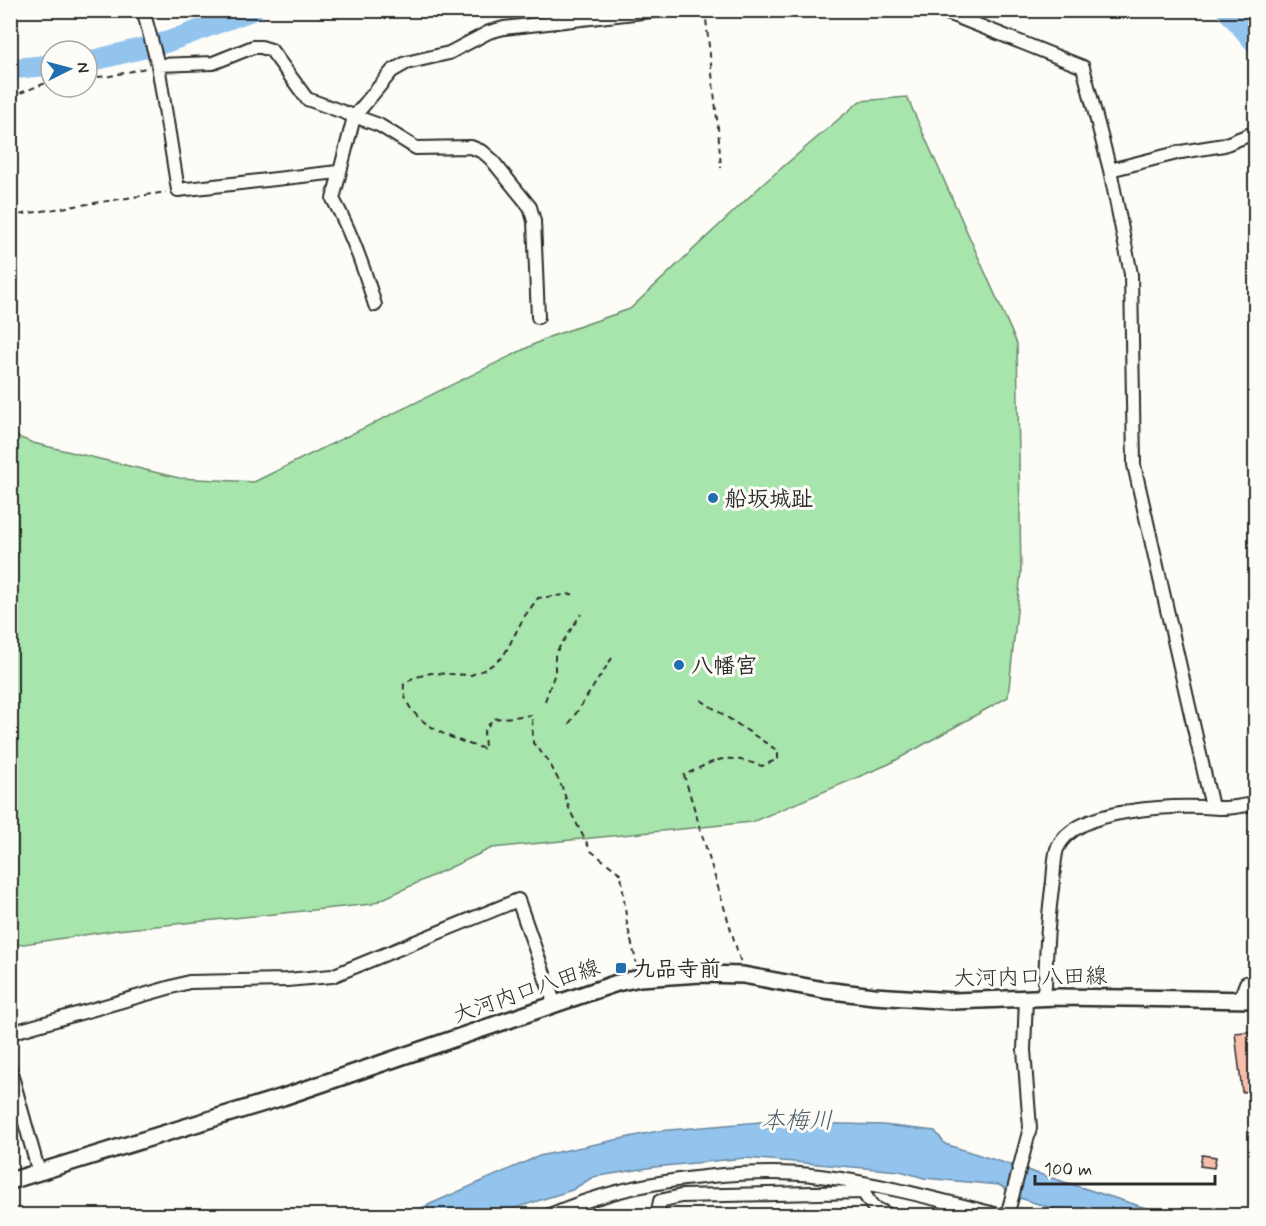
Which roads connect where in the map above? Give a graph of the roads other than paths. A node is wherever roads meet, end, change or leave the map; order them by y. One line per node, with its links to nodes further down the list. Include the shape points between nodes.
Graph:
1 (143, 10): 4 (street)
2 (660, 10): 5 (street, via 489,32 455,50 406,63 392,71)
3 (940, 10): 7 (street, via 1083,67)
4 (157, 62): 5 (street, via 213,63 261,46 271,50 307,99); 8 (street, via 178,190)
5 (354, 117): 8 (street); 10 (street, via 379,125 416,148 471,147 491,159 530,207)
6 (1256, 132): 7 (street, via 1224,145)
7 (1110, 170): 12 (street, via 1131,274 1134,465)
8 (338, 172): 9 (street, via 333,199 348,225)
9 (375, 305)
10 (538, 317)
11 (1256, 804): 12 (street)
12 (1212, 807): 14 (street, via 1175,806 1095,819 1063,838 1056,852 1048,915 1045,987)
13 (1256, 981): 15 (street, via 1246,983)
14 (1034, 998): 15 (main road, 大河内口八田線); 16 (main road, 大河内口八田線, via 954,1001 874,996 743,975 701,974 640,978); 22 (street, via 1024,1050 1029,1135)
15 (1248, 999)
16 (555, 1005): 17 (street, via 518,900 332,976 189,982); 19 (main road, 大河内口八田線, via 283,1097)
17 (10, 1033)
18 (10, 1069): 19 (street)
19 (39, 1173): 20 (main road, 大河内口八田線)
20 (10, 1181)
21 (865, 1188): 22 (street); 23 (street, via 818,1176 706,1177 650,1184); 24 (street, via 681,1196 660,1201); 25 (street, via 873,1207)
22 (1006, 1214)
23 (547, 1215)
24 (657, 1215)
25 (891, 1215)

